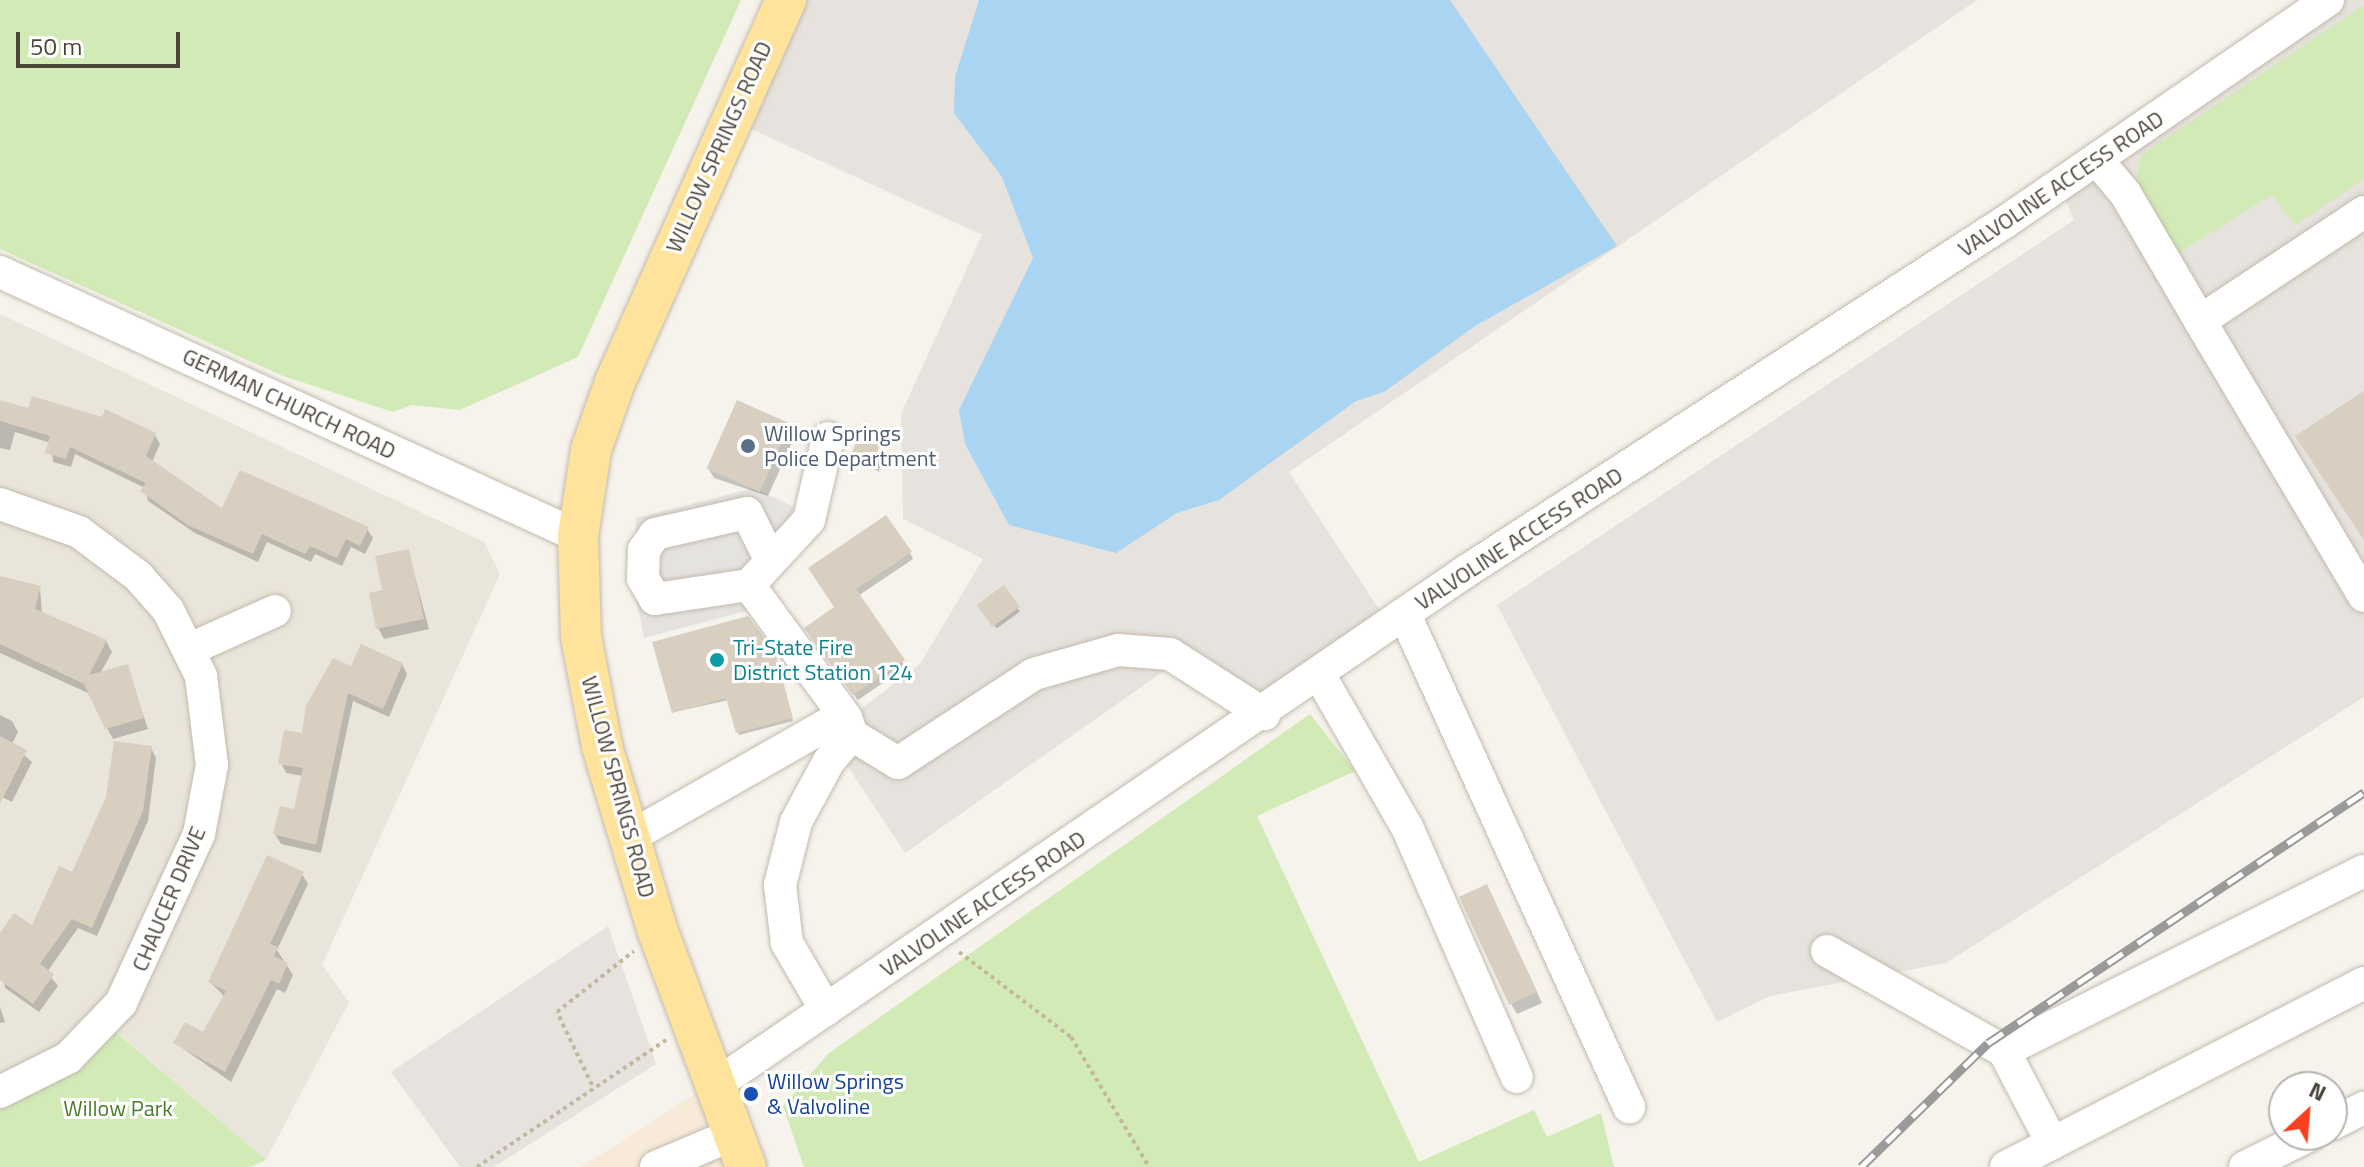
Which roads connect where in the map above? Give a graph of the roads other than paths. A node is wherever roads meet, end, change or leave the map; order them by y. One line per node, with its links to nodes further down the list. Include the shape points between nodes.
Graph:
1 (786, 0): 9 (main road, WILLOW SPRINGS ROAD, via 615,382 591,450)
2 (2328, 0): 3 (street, VALVOLINE ACCESS ROAD)
3 (2097, 160): 6 (street, via 2125,193); 14 (street, VALVOLINE ACCESS ROAD)
4 (2364, 212): 6 (street)
5 (0, 272): 9 (street, GERMAN CHURCH ROAD)
6 (2200, 321): 12 (street)
7 (828, 438): 10 (street, via 809,520)
8 (0, 504): 15 (street, CHAUCER DRIVE, via 49,519 112,553 168,610)
9 (578, 536): 19 (main road, WILLOW SPRINGS ROAD, via 586,678)
10 (770, 559): 11 (street); 11 (street, via 747,513 655,534 644,550 643,578 655,599)
11 (749, 585): 18 (street)
12 (2364, 596)
13 (275, 611): 15 (street)
14 (1405, 615): 16 (street, VALVOLINE ACCESS ROAD); 28 (street)
15 (190, 649): 27 (street, CHAUCER DRIVE, via 212,765 199,834 173,902 142,969 99,1030 36,1078)
16 (1320, 676): 17 (street, VALVOLINE ACCESS ROAD); 25 (street, via 1407,827)
17 (1264, 714): 18 (street, via 1170,654 1118,650 1034,674 898,763); 23 (street, VALVOLINE ACCESS ROAD)
18 (848, 725): 19 (street); 23 (street, via 796,822 780,885 787,943)
19 (630, 837): 26 (main road, WILLOW SPRINGS ROAD)
20 (2364, 871): 24 (street)
21 (1827, 951): 24 (street)
22 (2364, 983): 31 (street)
23 (826, 1010): 26 (street, VALVOLINE ACCESS ROAD)
24 (2004, 1051): 31 (street)
25 (1517, 1077)
26 (714, 1086): 29 (main road, WILLOW SPRINGS ROAD)
27 (0, 1092)
28 (1629, 1107)
29 (740, 1150): 32 (street)
30 (2278, 1151): 34 (street)
31 (2045, 1153): 33 (street)
32 (656, 1167)
33 (2006, 1167)
34 (2245, 1167)

